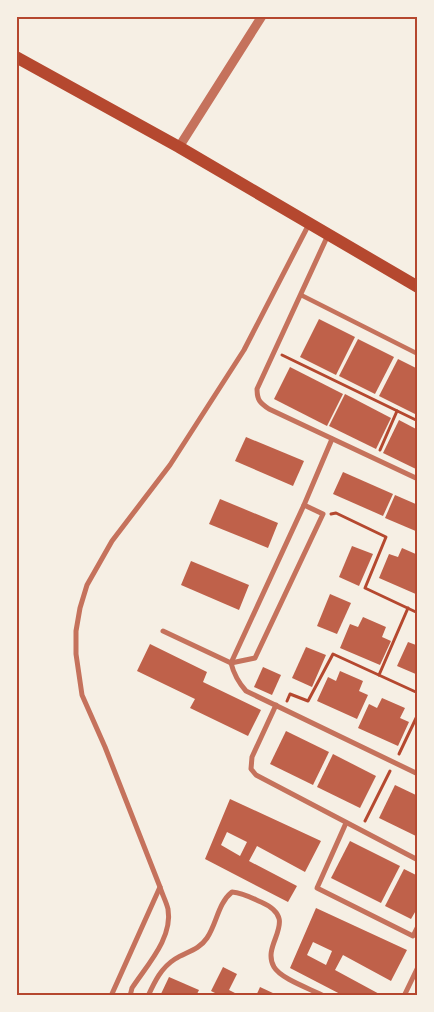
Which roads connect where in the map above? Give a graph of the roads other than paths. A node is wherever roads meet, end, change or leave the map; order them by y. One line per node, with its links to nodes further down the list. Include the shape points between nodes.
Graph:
1 (262, 16): 3 (street)
2 (16, 57): 3 (main road)
3 (179, 147): 4 (main road)
4 (310, 223): 5 (main road); 18 (street, via 244,350 170,465 112,541 87,585 80,608 76,654 82,695 106,747)
5 (328, 235): 6 (main road); 7 (street)
6 (418, 287)
7 (301, 294): 8 (street); 9 (street, via 257,389 257,397 260,404)
8 (418, 354)
9 (332, 439): 10 (street); 11 (street)
10 (418, 479)
11 (304, 505): 13 (street); 13 (street, via 323,514 255,658)
12 (163, 632): 13 (street)
13 (231, 663): 14 (street, via 238,683 246,691)
14 (276, 705): 15 (street); 16 (street, via 252,757 252,769 256,775)
15 (418, 774)
16 (346, 823): 17 (street); 19 (street, via 317,888 413,936)
17 (418, 860)
18 (160, 887): 21 (street); 22 (street, via 168,907 168,927)
19 (418, 926)
20 (417, 970): 25 (street)
21 (111, 996)
22 (130, 996)
23 (148, 996): 24 (street, via 164,968 200,947 225,898 232,892 272,907 279,916 279,930 271,950 275,969)
24 (324, 996)
25 (404, 996)

